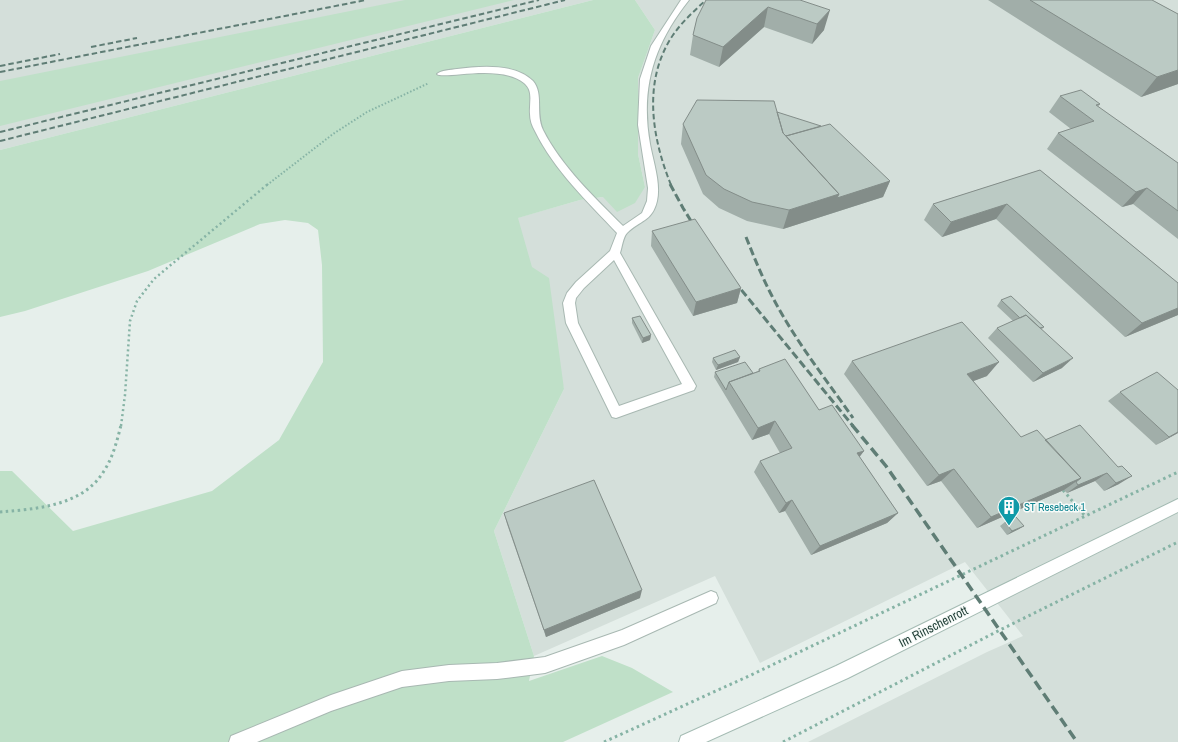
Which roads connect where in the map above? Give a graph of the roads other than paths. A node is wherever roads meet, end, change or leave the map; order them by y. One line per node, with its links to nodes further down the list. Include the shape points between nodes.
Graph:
1 (686, 0): 3 (main road, via 680,5 655,46 644,79 642,125 653,188 652,201 646,215)
2 (441, 74): 3 (main road, via 480,69 502,71 528,83 535,94 534,118 543,137 589,198)
3 (622, 232): 4 (main road)
4 (615, 253): 4 (main road, via 690,386 616,413 572,323 569,303 580,285)
5 (1178, 505): 8 (main road, Im Rinschenrott, via 842,672)
6 (711, 598): 7 (main road, via 624,637 545,665 402,679 331,703)
7 (237, 742)
8 (687, 742)

